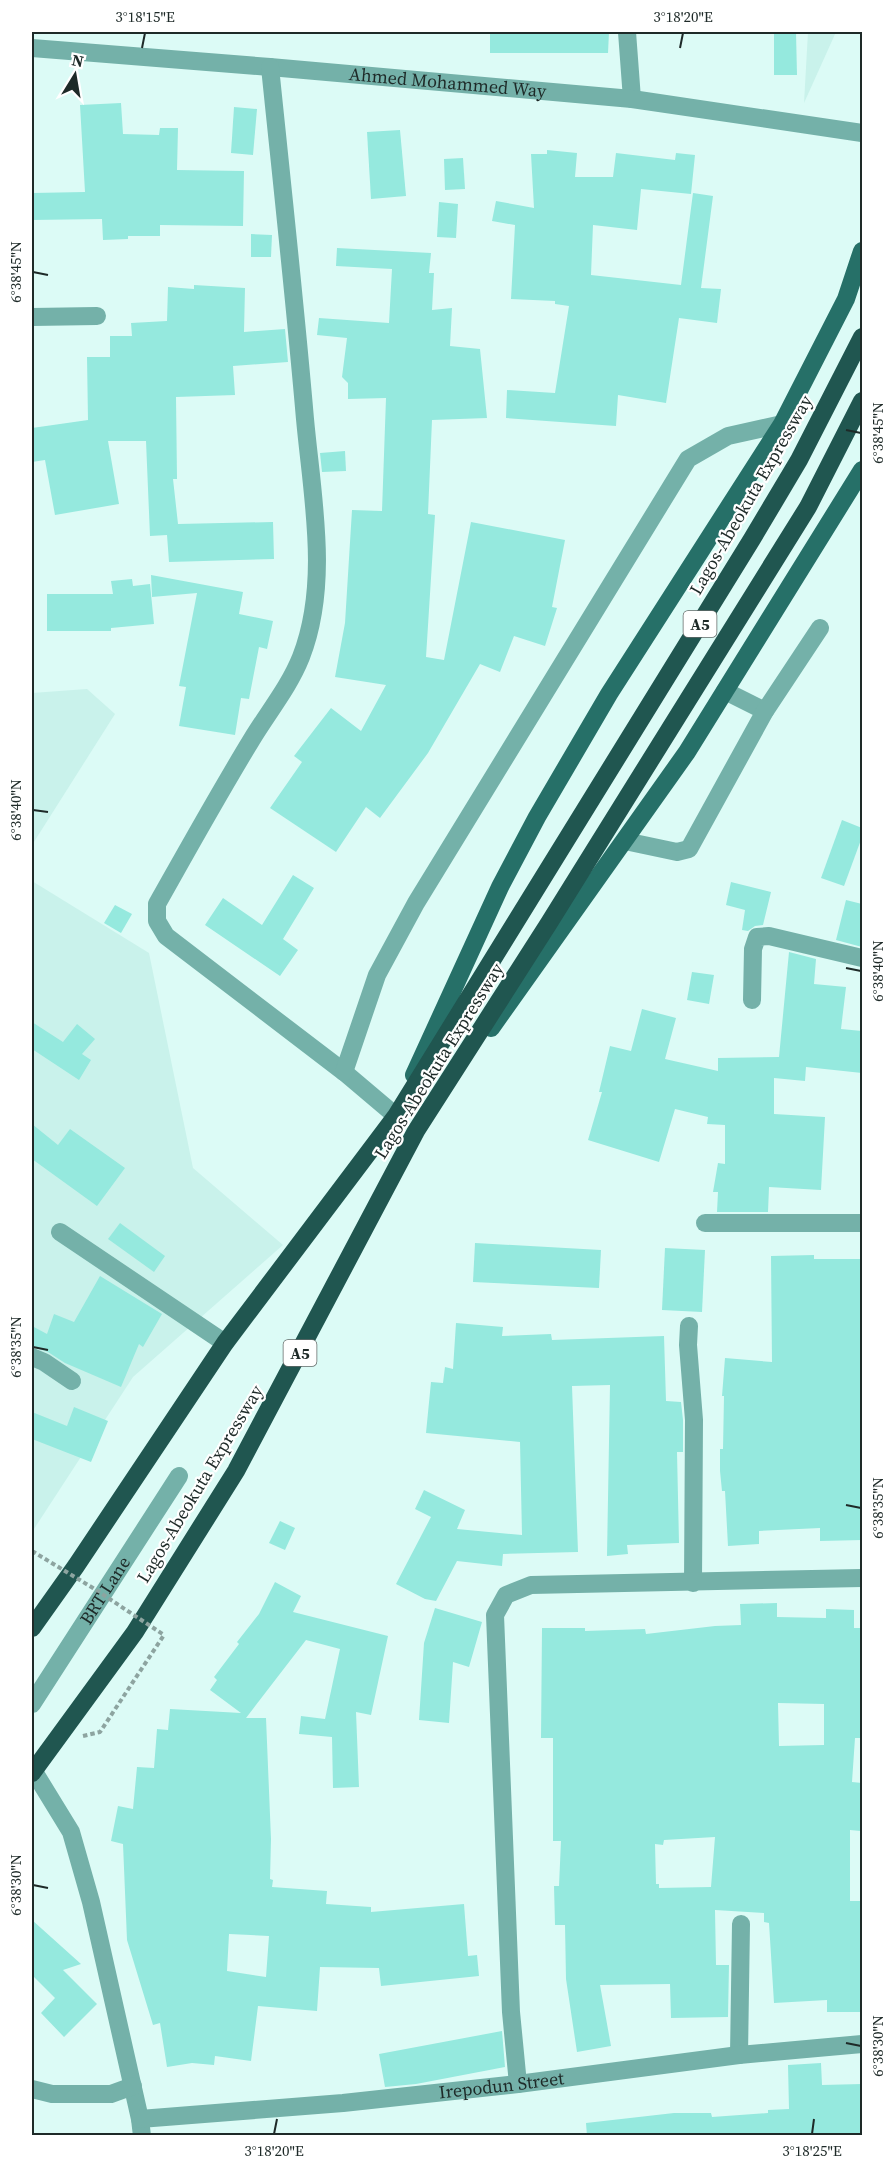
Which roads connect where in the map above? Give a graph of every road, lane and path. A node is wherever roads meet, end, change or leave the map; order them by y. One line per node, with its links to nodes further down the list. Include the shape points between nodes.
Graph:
1 (627, 32): 4 (street)
2 (32, 48): 3 (street, Ahmed Mohammed Way)
3 (270, 67): 4 (street, Ahmed Mohammed Way); 19 (street, via 314,514 317,559 313,610 301,656 286,689 252,738 157,904 157,921 166,936)
4 (632, 99): 5 (street, Ahmed Mohammed Way)
5 (862, 133)
6 (862, 251): 11 (main road, via 846,299)
7 (97, 316): 8 (street)
8 (32, 317)
9 (862, 338): 20 (highway, Lagos-Abeokuta Expressway / A5, via 799,460 752,539)
10 (862, 400): 21 (highway, Lagos-Abeokuta Expressway / A5, via 808,507)
11 (782, 424): 19 (street, via 728,436 688,459 416,903 377,975); 20 (main road, via 609,694 537,817)
12 (862, 470): 14 (main road)
13 (820, 628): 15 (street)
14 (725, 691): 15 (street); 16 (main road)
15 (765, 711): 16 (street, via 689,849 677,852)
16 (625, 841): 21 (main road)
17 (862, 958): 18 (street, via 769,936 757,937 753,949)
18 (752, 1000)
19 (344, 1072): 20 (street)
20 (396, 1116): 26 (highway, Lagos-Abeokuta Expressway / A5)
21 (416, 1131): 36 (highway, Lagos-Abeokuta Expressway / A5, via 236,1470 135,1632)
22 (705, 1223): 23 (street)
23 (862, 1223)
24 (60, 1232): 26 (street)
25 (689, 1326): 32 (street, via 694,1420)
26 (225, 1342): 33 (highway, Lagos-Abeokuta Expressway / A5)
27 (32, 1357): 28 (street)
28 (72, 1381)
29 (178, 1476): 34 (street, BRT Lane)
30 (32, 1551): 35 (path, bridge, via 164,1635)
31 (862, 1578): 32 (street)
32 (693, 1582): 40 (street, via 531,1585 506,1595 495,1615 511,2012)
33 (32, 1628)
34 (32, 1704)
35 (100, 1732)
36 (32, 1772): 41 (street, via 71,1832)
37 (741, 1924): 39 (street)
38 (862, 2044): 39 (street, Irepodun Street)
39 (739, 2055): 40 (street, Irepodun Street)
40 (519, 2084): 43 (street, Irepodun Street)
41 (133, 2086): 42 (street, via 111,2094 52,2094); 43 (street)
42 (32, 2089)
43 (141, 2127)

